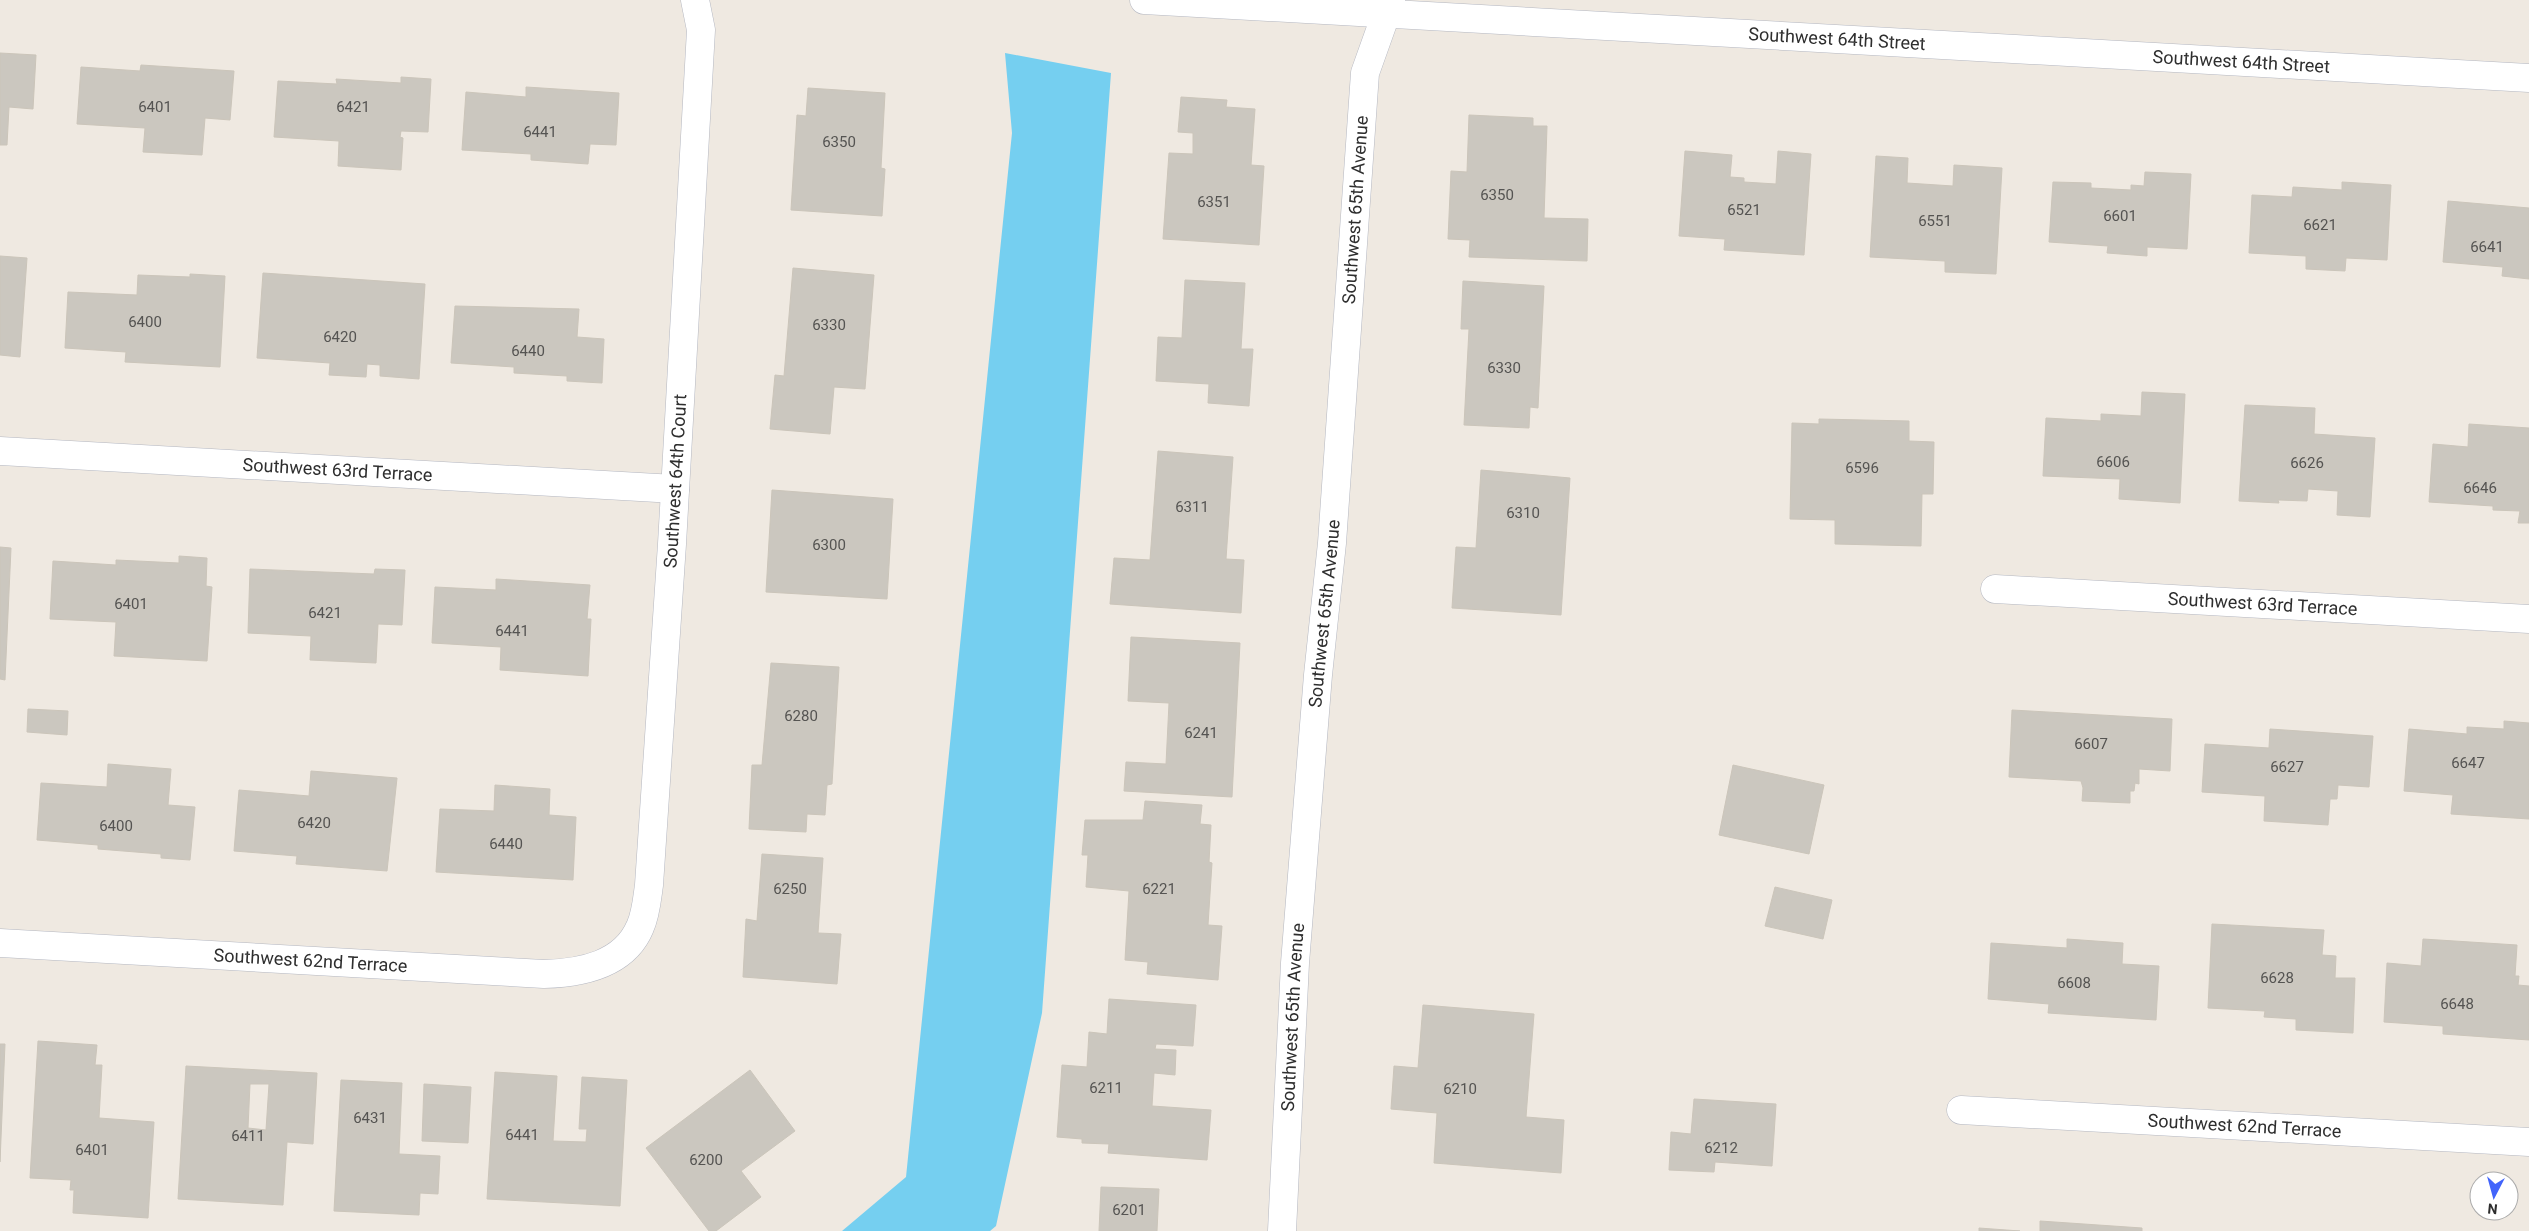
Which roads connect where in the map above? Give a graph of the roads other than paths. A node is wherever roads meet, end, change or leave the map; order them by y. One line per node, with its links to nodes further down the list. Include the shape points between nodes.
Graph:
1 (695, 0): 6 (street, Southwest 64th Court, via 702,30)
2 (1144, 0): 3 (street, Southwest 64th Street)
3 (1388, 7): 4 (street, Southwest 64th Street); 13 (street, Southwest 65th Avenue, via 1365,72 1332,543 1294,963)
4 (2529, 78)
5 (0, 451): 6 (street, Southwest 63rd Terrace)
6 (675, 489): 10 (street, Southwest 64th Court, via 649,885 640,927 631,943)
7 (1995, 589): 8 (street, Southwest 63rd Terrace)
8 (2529, 619)
9 (0, 943): 10 (street, Southwest 62nd Terrace, via 544,974 600,965)
10 (619, 954)
11 (1960, 1110): 12 (street, Southwest 62nd Terrace)
12 (2529, 1142)
13 (1282, 1231)

